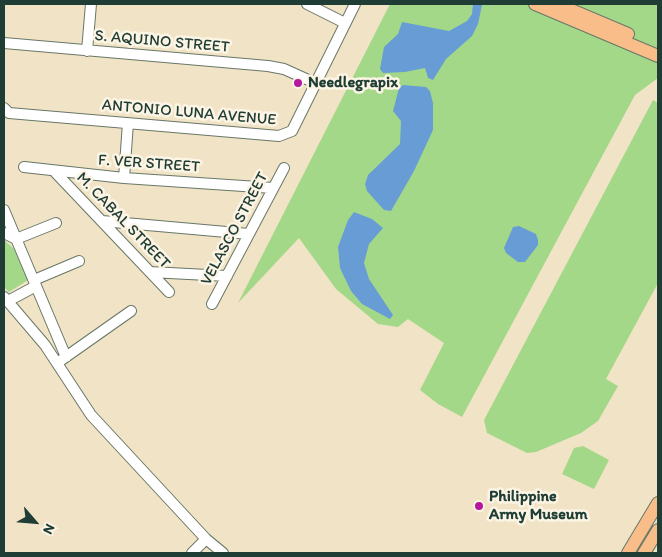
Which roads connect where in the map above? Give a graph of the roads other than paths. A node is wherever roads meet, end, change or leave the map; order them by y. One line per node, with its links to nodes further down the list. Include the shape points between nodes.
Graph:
1 (92, 4): 9 (street)
2 (307, 4): 6 (street)
3 (355, 4): 6 (street, ANTONIO LUNA AVENUE)
4 (535, 4): 10 (main road)
5 (557, 4): 8 (main road)
6 (345, 23): 11 (street, ANTONIO LUNA AVENUE)
7 (4, 43): 9 (street, S. AQUINO STREET)
8 (658, 46)
9 (87, 51): 11 (street, S. AQUINO STREET, via 268,66 284,69)
10 (658, 56)
11 (315, 83): 13 (street, ANTONIO LUNA AVENUE, via 292,131 279,136)
12 (4, 108): 13 (street, ANTONIO LUNA AVENUE, via 9,114)
13 (128, 123): 17 (street)
14 (24, 167): 16 (street, F. VER STREET)
15 (284, 168): 18 (street, VELASCO STREET)
16 (54, 172): 17 (street, F. VER STREET); 20 (street, M. CABAL STREET)
17 (124, 178): 18 (street, F. VER STREET)
18 (273, 188): 23 (street, VELASCO STREET)
19 (4, 210): 24 (street)
20 (102, 221): 23 (street); 26 (street, M. CABAL STREET)
21 (56, 223): 24 (street)
22 (4, 233): 24 (street)
23 (249, 234): 27 (street, VELASCO STREET)
24 (16, 239): 28 (street)
25 (79, 261): 28 (street)
26 (150, 272): 27 (street); 29 (street, M. CABAL STREET)
27 (227, 276): 31 (street, VELASCO STREET)
28 (35, 283): 30 (street); 33 (street)
29 (169, 292)
30 (6, 299): 33 (street)
31 (212, 304)
32 (131, 311): 33 (street)
33 (62, 360): 36 (street, via 91,415)
34 (658, 503): 39 (main road)
35 (658, 530): 40 (main road)
36 (206, 539): 37 (street); 38 (street)
37 (192, 553)
38 (223, 553)
39 (628, 553)
40 (644, 553)

